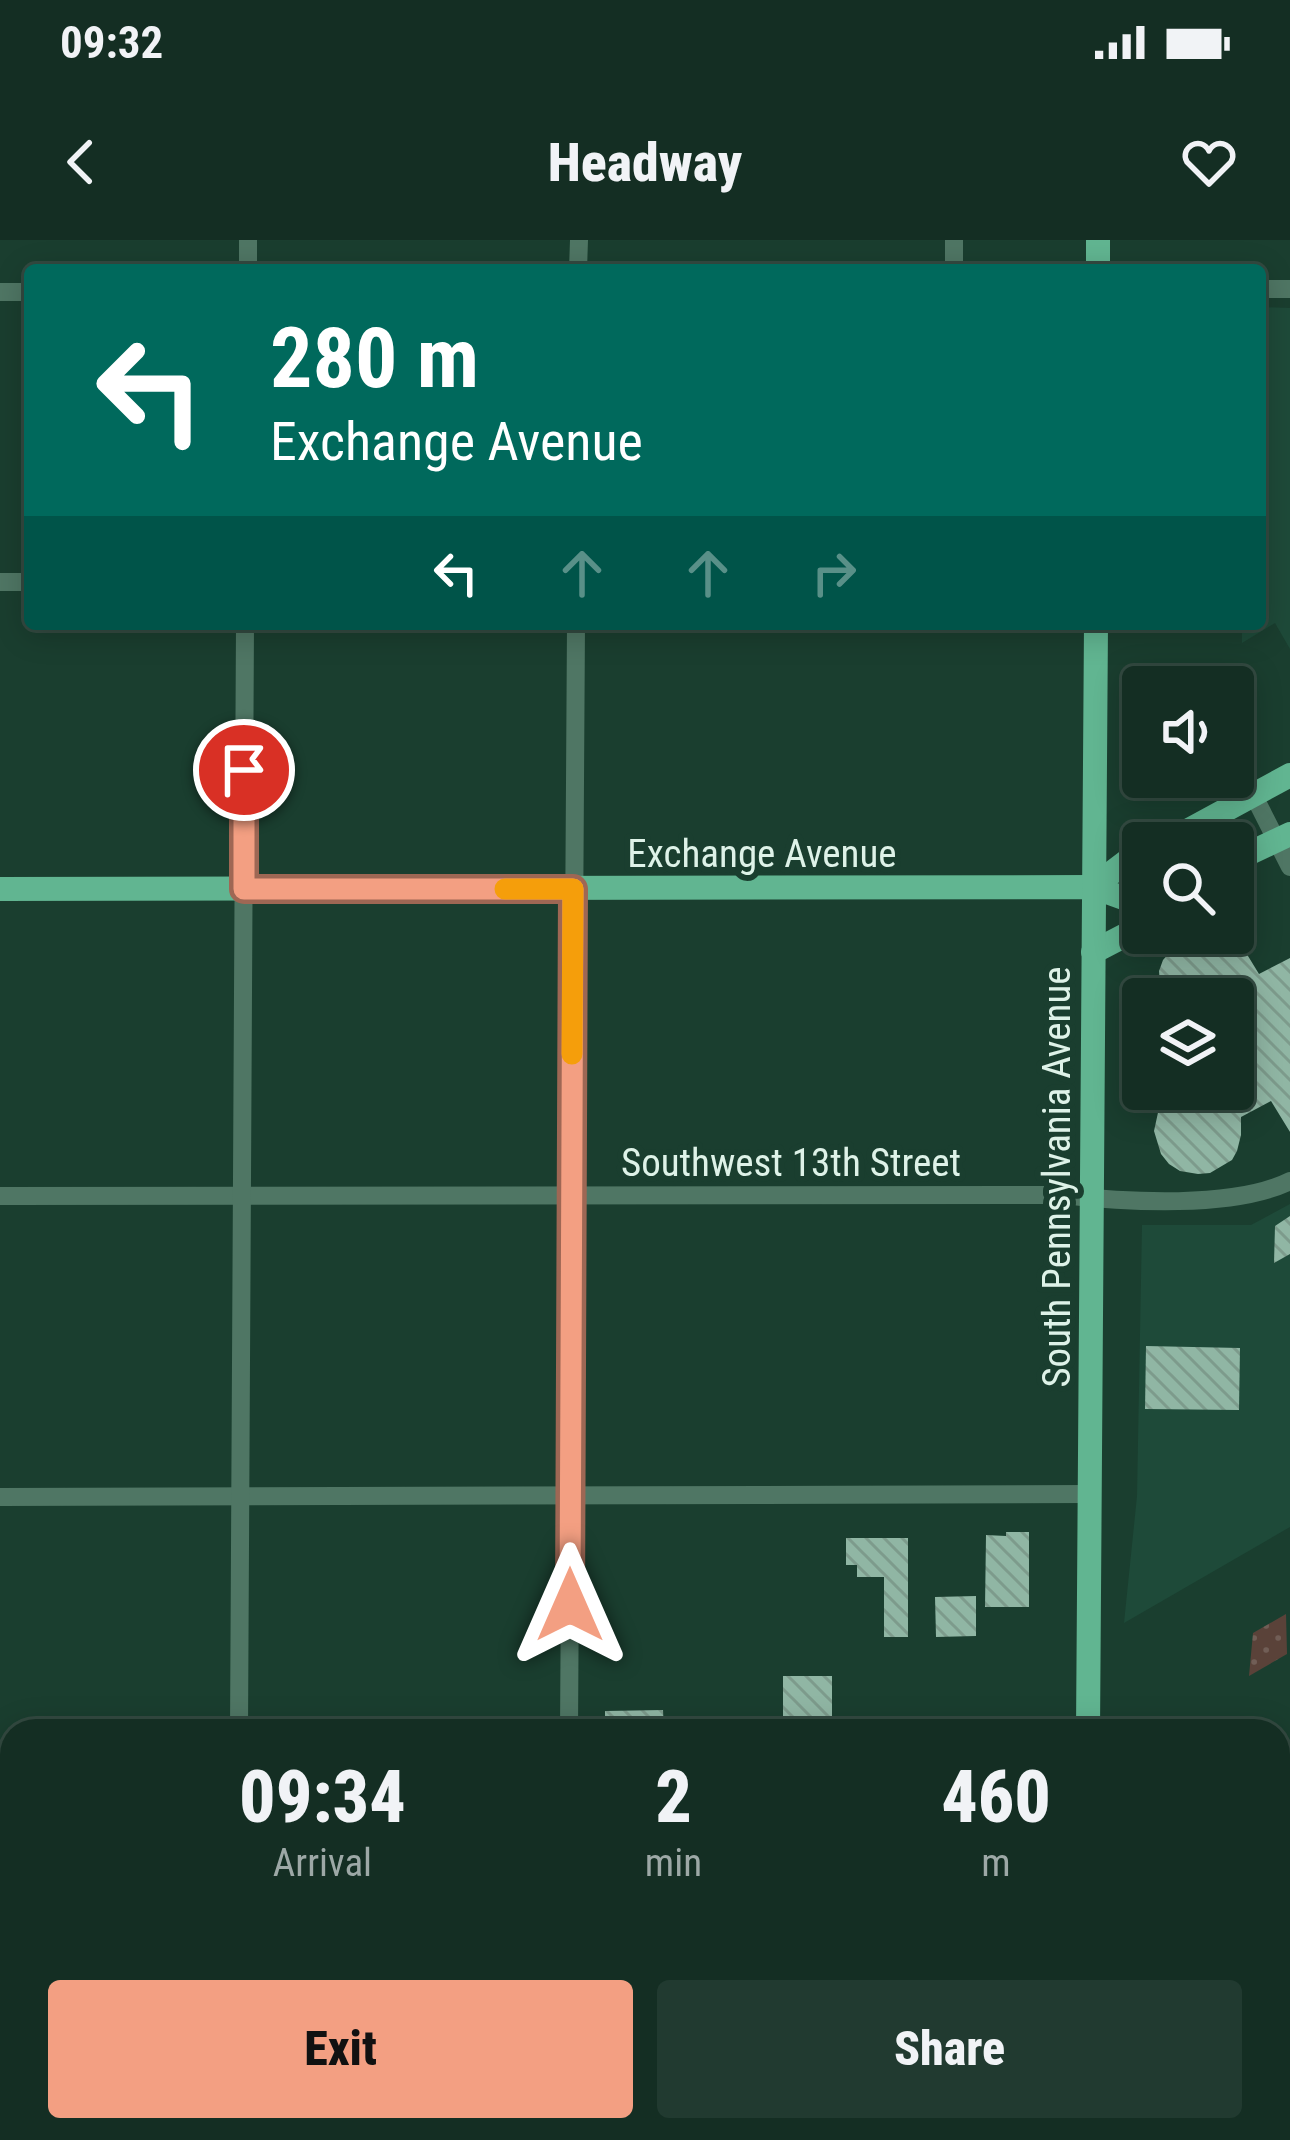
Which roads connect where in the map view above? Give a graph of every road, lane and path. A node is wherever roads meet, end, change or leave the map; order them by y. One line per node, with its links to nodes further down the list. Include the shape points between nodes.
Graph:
1 (245, 630): 13 (street)
2 (576, 630): 14 (street)
3 (1096, 630): 12 (main road, South Pennsylvania Avenue)
4 (1290, 775): 5 (main road)
5 (1254, 796): 8 (street)
6 (1250, 798): 7 (main road)
7 (1205, 822)
8 (1284, 837): 9 (main road); 11 (street)
9 (1254, 851)
10 (1122, 865): 12 (main road)
11 (1290, 867)
12 (1093, 887): 14 (main road, Exchange Avenue); 16 (main road, Exchange Avenue); 18 (main road, South Pennsylvania Avenue)
13 (244, 889): 14 (main road, Exchange Avenue); 15 (main road, Exchange Avenue); 21 (street)
14 (573, 889): 22 (street)
15 (0, 890)
16 (1122, 897)
17 (1122, 937): 18 (main road)
18 (1093, 952): 23 (main road, South Pennsylvania Avenue)
19 (1290, 1181): 23 (street, Southwest 13th Street, via 1249,1197)
20 (0, 1196): 21 (street, Southwest 13th Street)
21 (243, 1196): 22 (street, Southwest 13th Street); 27 (street)
22 (573, 1196): 23 (street, Southwest 13th Street); 24 (street)
23 (1093, 1198): 25 (main road, South Pennsylvania Avenue)
24 (571, 1494): 25 (street); 27 (street); 29 (street)
25 (1090, 1494): 30 (main road, South Pennsylvania Avenue)
26 (0, 1496): 27 (street)
27 (241, 1496): 28 (street)
28 (238, 1719)
29 (569, 1719)
30 (1088, 1719)

